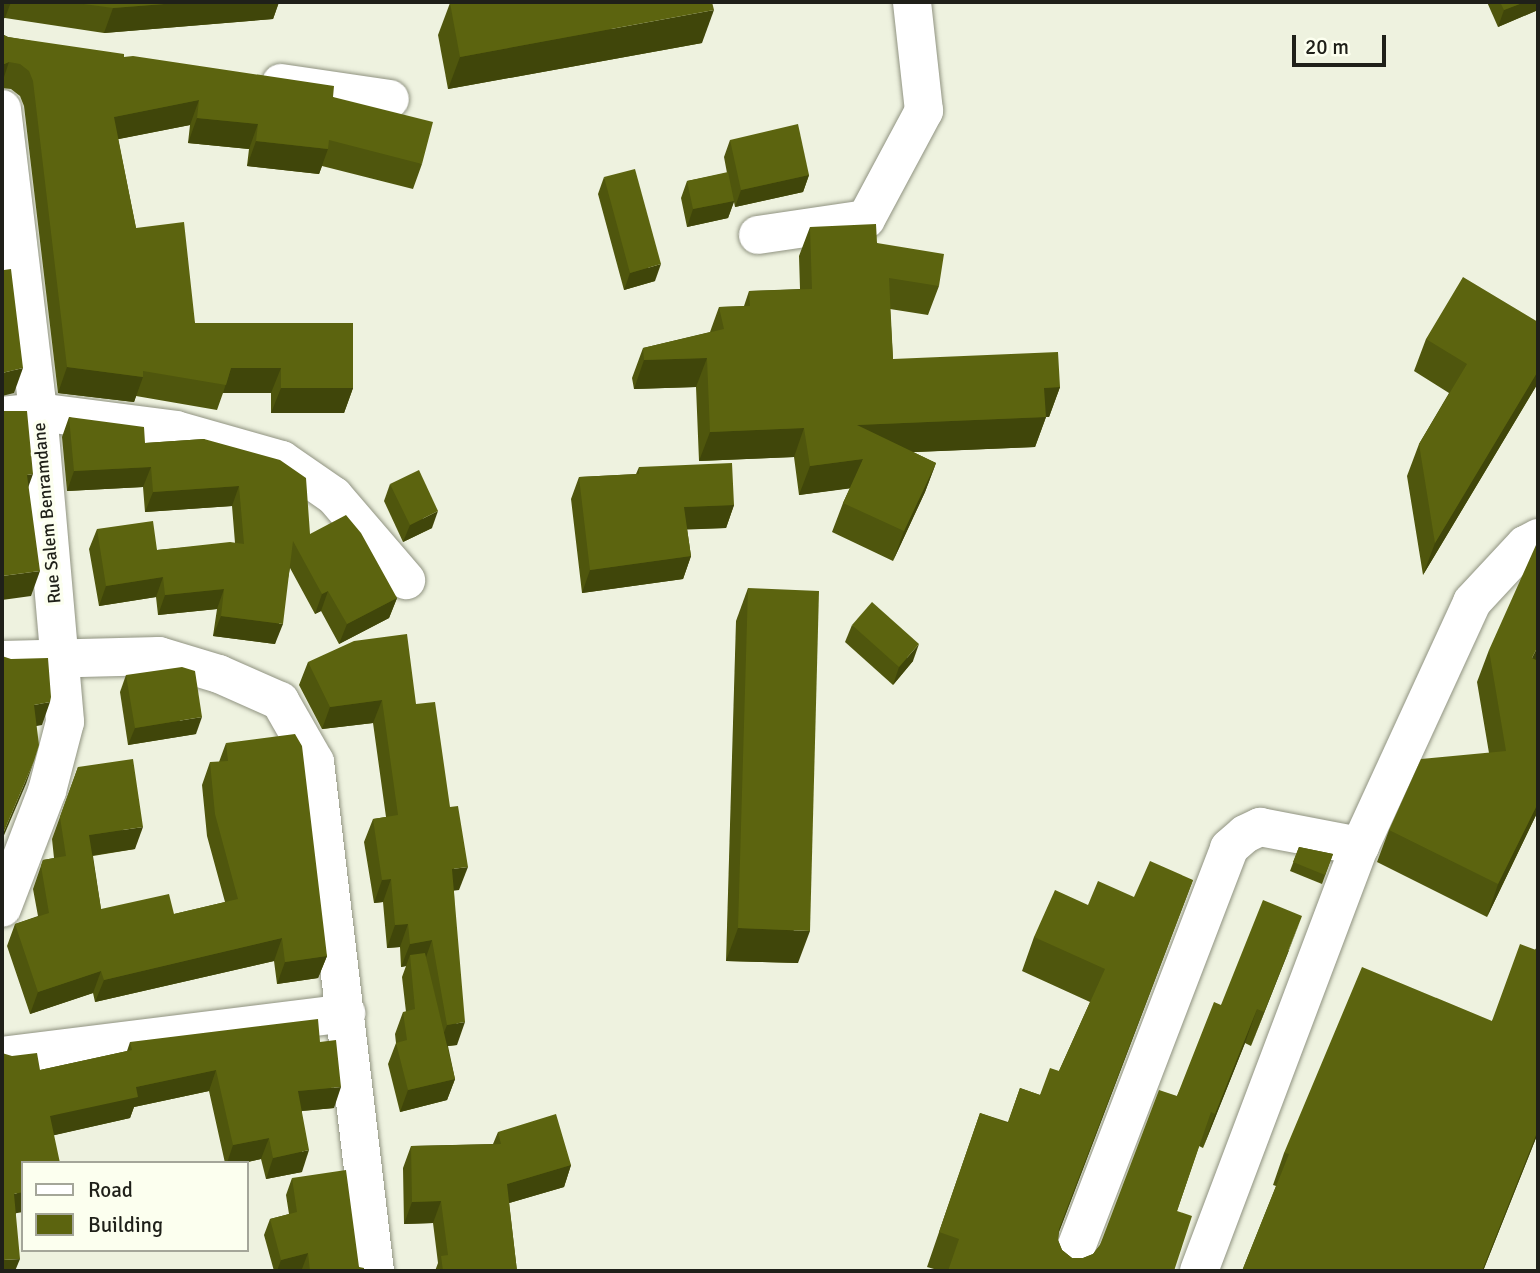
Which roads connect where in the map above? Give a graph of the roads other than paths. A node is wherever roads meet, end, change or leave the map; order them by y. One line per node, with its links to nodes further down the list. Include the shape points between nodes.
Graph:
1 (912, 2): 5 (street, via 924,111 866,219)
2 (243, 77): 3 (street)
3 (390, 99)
4 (2, 109): 6 (street, Rue Salem Benramdane)
5 (758, 235)
6 (20, 414): 8 (street, via 176,430 282,460 334,496); 9 (street, Rue Salem Benramdane)
7 (1538, 538): 11 (street, via 1525,545 1472,601)
8 (406, 580)
9 (60, 657): 10 (street); 12 (street, Rue Salem Benramdane, via 65,722 47,791); 13 (street, via 159,656 219,674 280,701 315,762)
10 (2, 660)
11 (1360, 846): 16 (street, via 1261,827 1228,848); 17 (street)
12 (2, 908)
13 (346, 1013): 14 (street); 15 (street)
14 (2, 1056)
15 (376, 1271)
16 (1067, 1271)
17 (1199, 1271)

